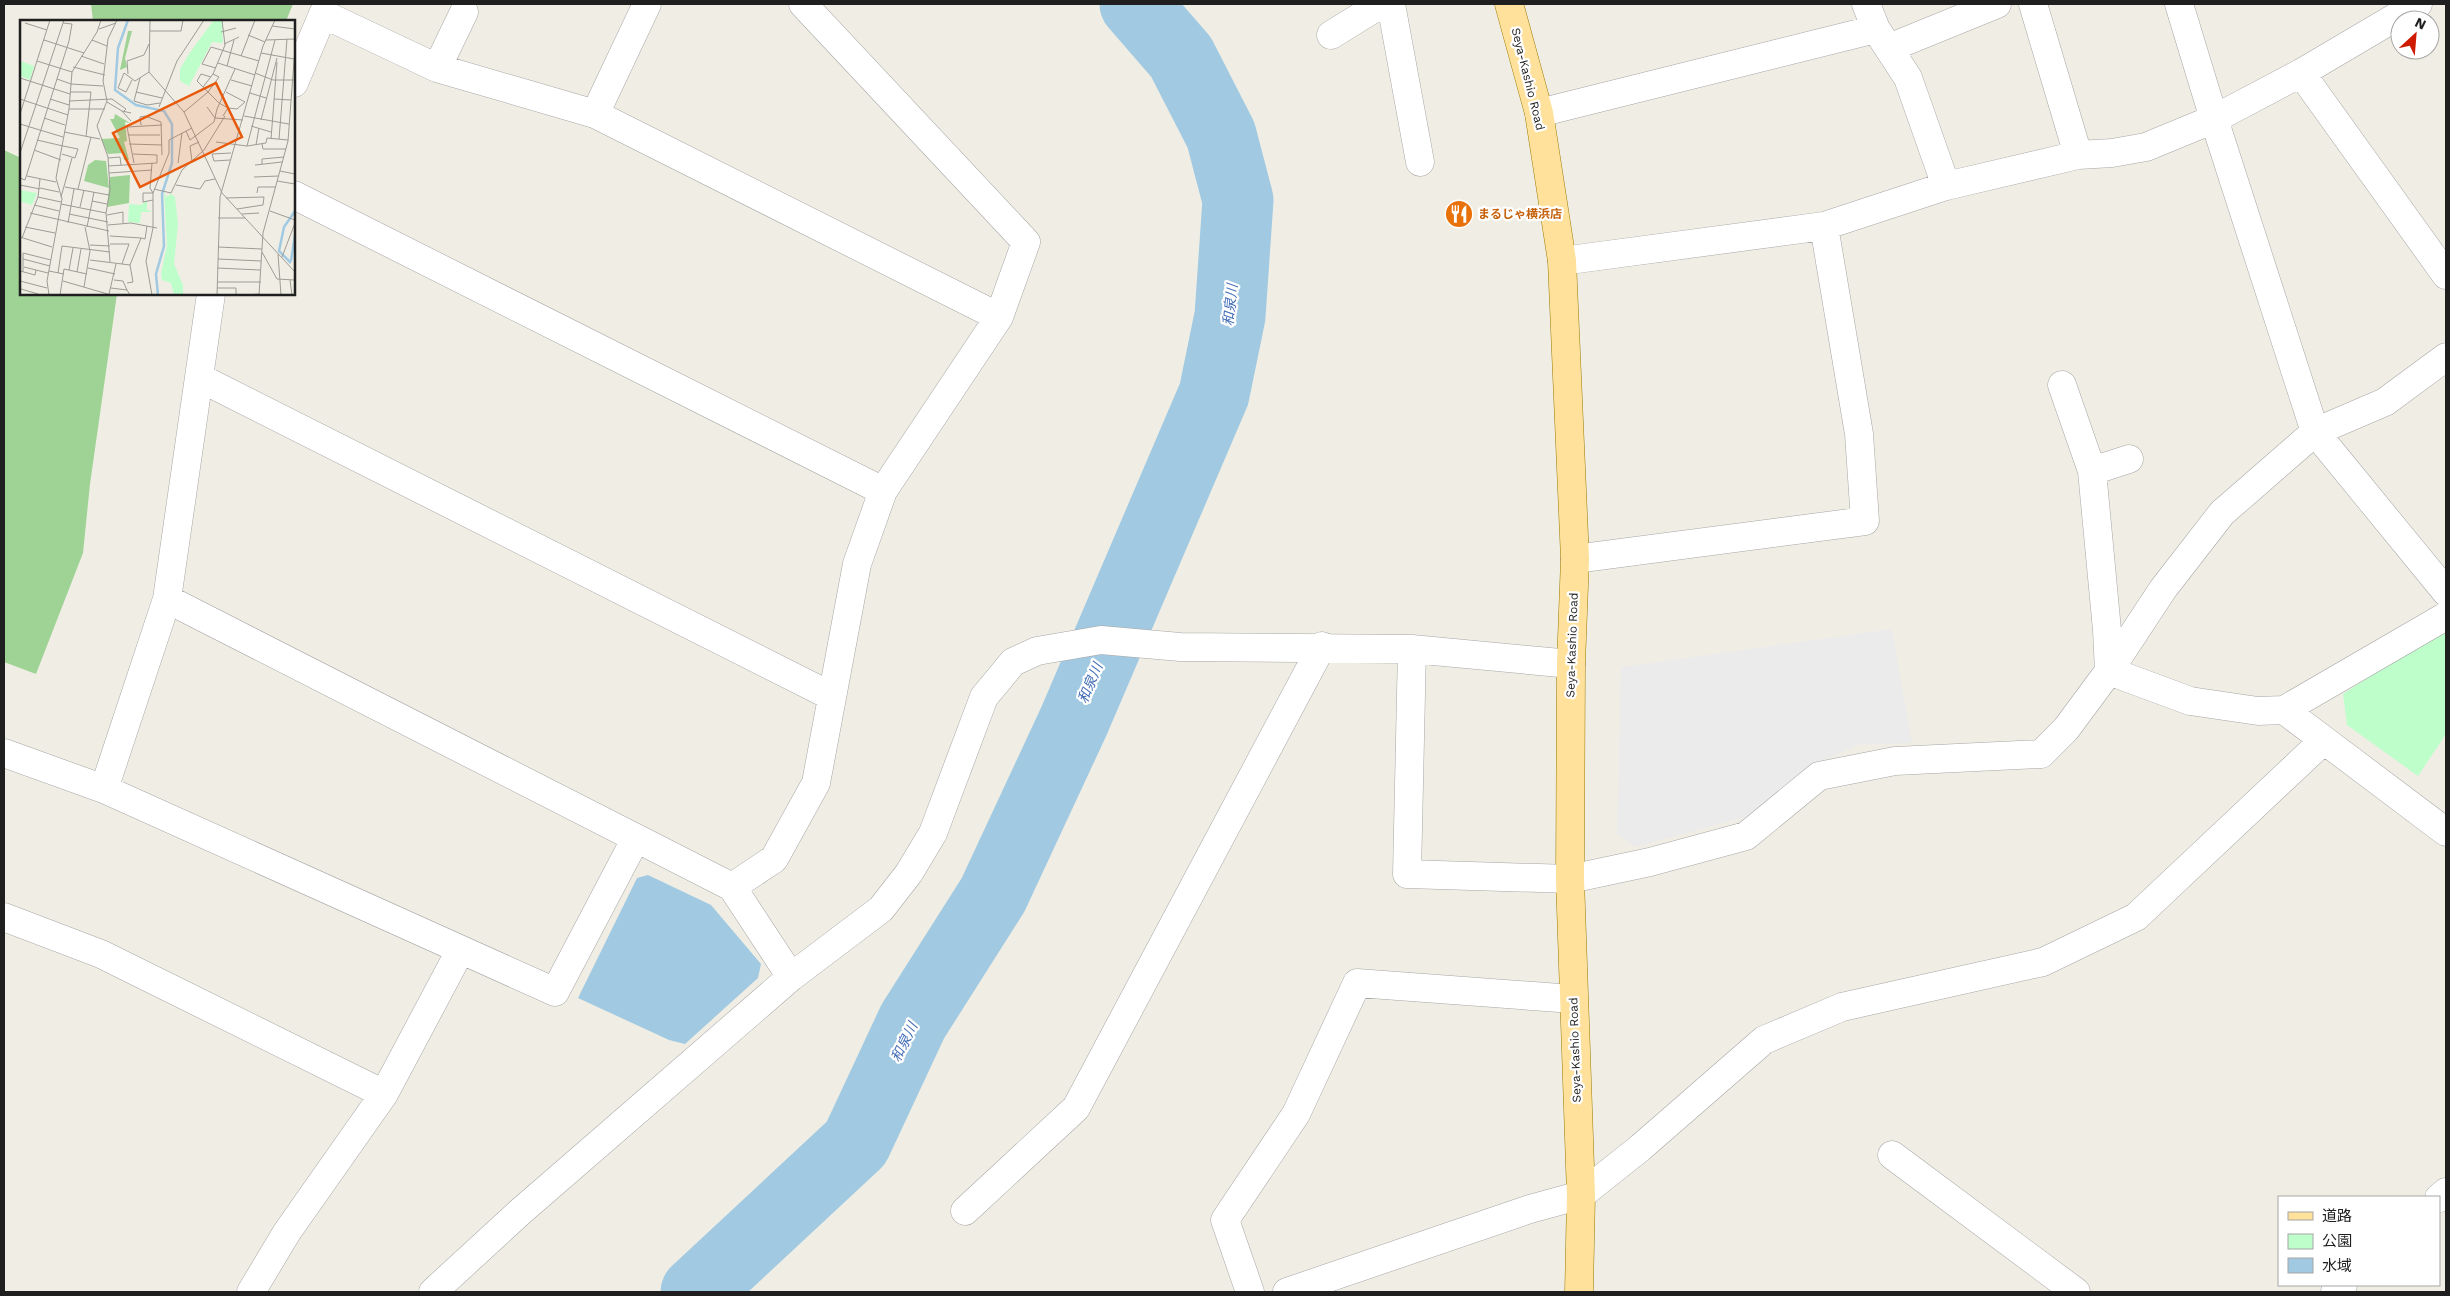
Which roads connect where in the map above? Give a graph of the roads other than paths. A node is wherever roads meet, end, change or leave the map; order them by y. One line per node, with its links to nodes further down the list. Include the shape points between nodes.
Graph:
1 (646, 4): 18 (street)
2 (803, 4): 28 (street, via 1026,242)
3 (1381, 4): 12 (street)
4 (1391, 4): 21 (street)
5 (1509, 4): 17 (main road, Seya-Kashio Road)
6 (1866, 4): 13 (street)
7 (1997, 4): 13 (street)
8 (2033, 4): 20 (street)
9 (2179, 4): 19 (street)
10 (2418, 4): 15 (street)
11 (464, 12): 14 (street)
12 (1331, 36)
13 (1882, 38): 17 (street); 22 (street, via 1908,78)
14 (437, 68): 16 (street, via 322,14); 18 (street)
15 (2301, 73): 19 (street); 26 (street)
16 (295, 81)
17 (1539, 113): 25 (main road, Seya-Kashio Road)
18 (595, 114): 28 (street)
19 (2214, 119): 20 (street, via 2146,147); 32 (street)
20 (2078, 155): 22 (street)
21 (1420, 162)
22 (1946, 186): 24 (street)
23 (295, 196): 35 (street)
24 (1824, 226): 25 (street); 36 (street, via 1858,434 1865,521)
25 (1562, 261): 36 (main road, Seya-Kashio Road)
26 (2446, 275)
27 (211, 295): 30 (street)
28 (999, 316): 35 (street)
29 (2446, 357): 32 (street, via 2385,402)
30 (200, 378): 38 (street); 44 (street)
31 (2062, 385): 34 (street)
32 (2315, 432): 37 (street); 43 (street, via 2222,513 2162,589)
33 (2129, 459): 34 (street)
34 (2092, 471): 43 (street)
35 (883, 491): 44 (street, via 857,564)
36 (1575, 559): 42 (main road, Seya-Kashio Road)
37 (2446, 592)
38 (168, 600): 48 (street); 50 (street)
39 (2446, 616): 45 (street)
40 (1322, 646): 41 (street); 55 (street, via 1180,646 1101,640 1037,651 1013,662 984,697 934,833 887,902 881,910); 60 (street, via 1076,1108)
41 (1412, 649): 42 (street); 51 (street, via 1407,874)
42 (1571, 664): 51 (main road, Seya-Kashio Road)
43 (2109, 671): 45 (street, via 2190,701 2258,711); 51 (street, via 2066,729 2041,754 1895,761 1819,776 1746,836)
44 (831, 696): 52 (street, via 816,783 774,859)
45 (2284, 710): 46 (street)
46 (2324, 740): 49 (street); 59 (street, via 2136,917 2043,962 1842,1007 1764,1040)
47 (4, 753): 48 (street)
48 (104, 789): 54 (street)
49 (2446, 832)
50 (636, 838): 52 (street); 54 (street, via 555,992)
51 (1570, 879): 56 (main road, Seya-Kashio Road)
52 (732, 887): 55 (street)
53 (4, 917): 57 (street, via 101,954)
54 (460, 951): 57 (street)
55 (791, 977): 62 (street, via 520,1212)
56 (1573, 998): 59 (main road, Seya-Kashio Road); 63 (street, via 1357,983 1296,1114 1225,1220)
57 (384, 1094): 61 (street, via 286,1232)
58 (1892, 1155): 66 (street)
59 (1581, 1195): 64 (street, via 1530,1209); 65 (main road, Seya-Kashio Road)
60 (965, 1211)
61 (251, 1292)
62 (433, 1292)
63 (1250, 1292)
64 (1287, 1292)
65 (1579, 1292)
66 (2076, 1292)

